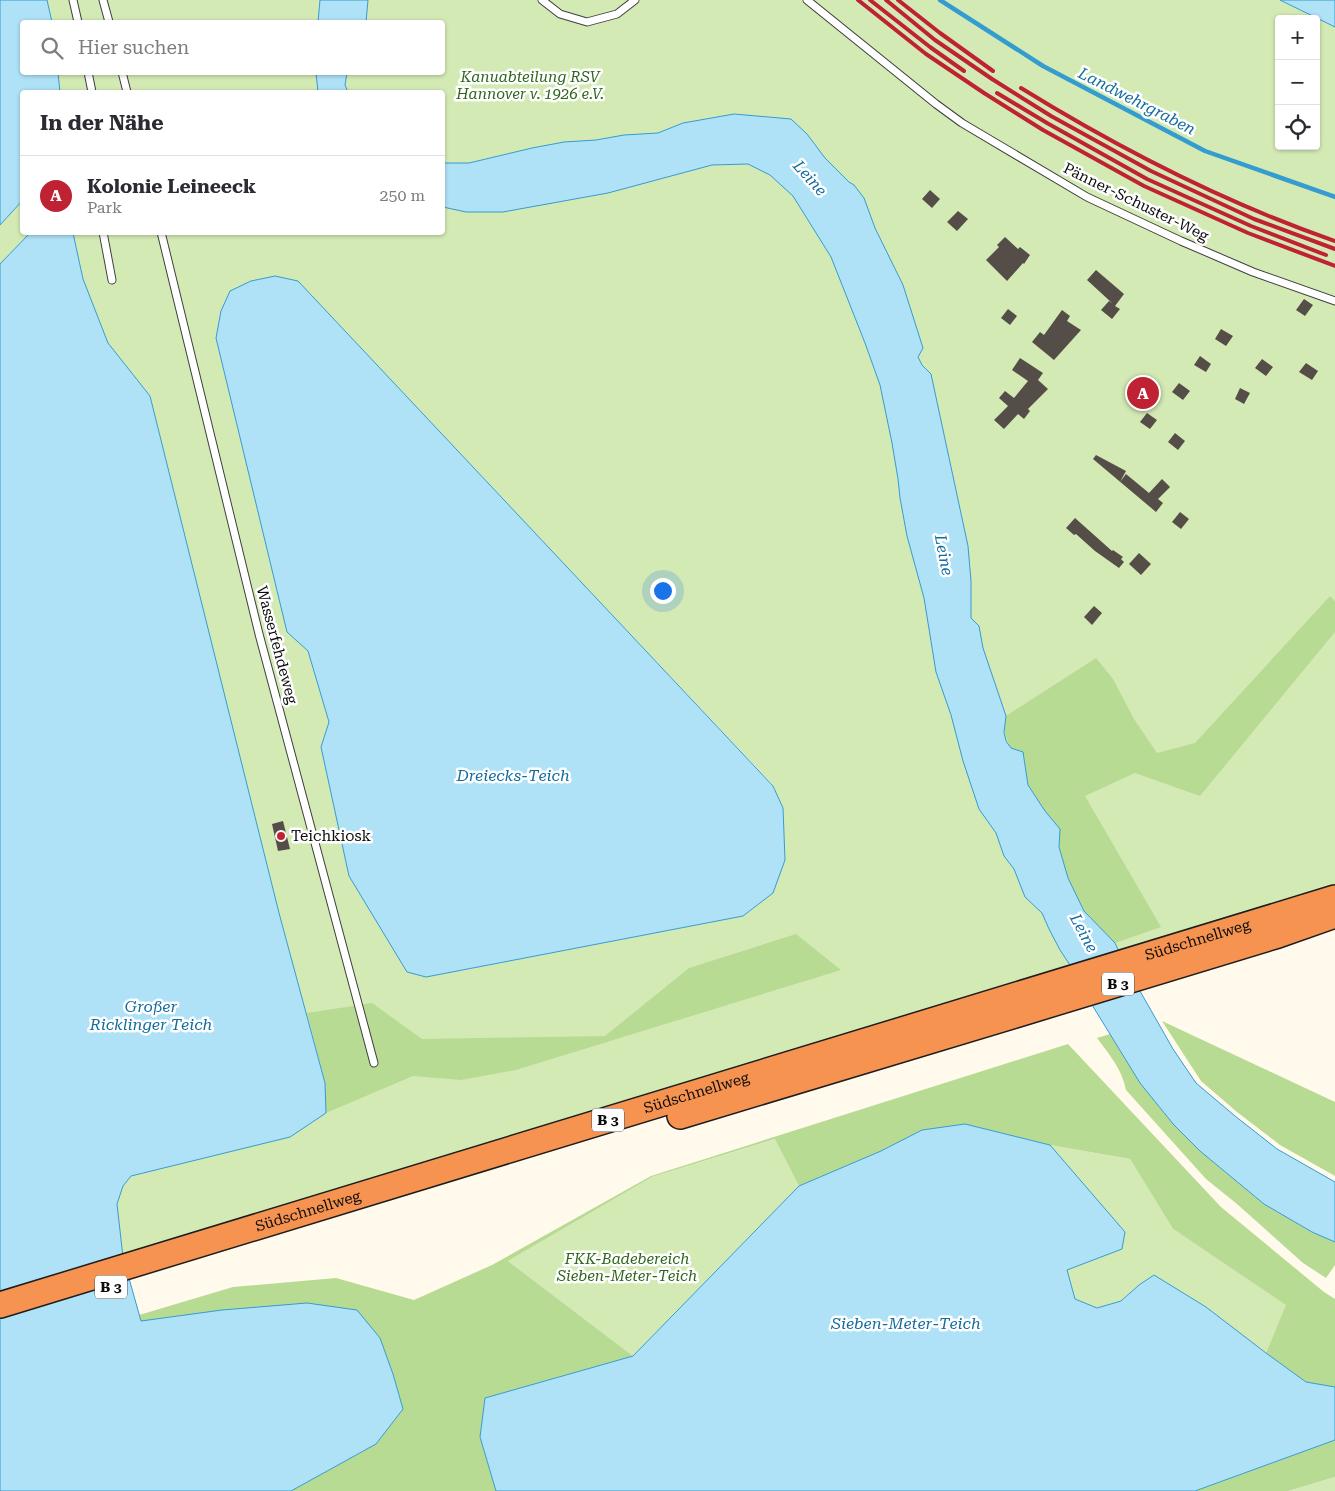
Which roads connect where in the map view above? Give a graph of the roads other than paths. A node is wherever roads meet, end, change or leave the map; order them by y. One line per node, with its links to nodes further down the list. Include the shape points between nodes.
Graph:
1 (73, 0): 6 (lane)
2 (103, 0): 7 (lane)
3 (542, 0): 4 (lane, via 560,14 587,22 617,14)
4 (635, 0)
5 (807, 0): 15 (lane, Pänner-Schuster-Weg, via 962,123 1087,197 1180,241)
6 (78, 20)
7 (108, 20)
8 (89, 75): 10 (lane)
9 (123, 75): 11 (lane)
10 (92, 90)
11 (126, 90)
12 (104, 235): 14 (lane)
13 (162, 235): 19 (lane, Wasserfehdeweg, via 259,634)
14 (112, 280)
15 (1335, 302)
16 (1335, 898): 18 (highway, Südschnellweg / B 3)
17 (1335, 915): 18 (highway, Südschnellweg / B 3, via 1278,935)
18 (1214, 944): 20 (highway, Südschnellweg / B 3)
19 (374, 1063)
20 (219, 1247): 21 (highway, Südschnellweg / B 3); 22 (highway, Südschnellweg / B 3)
21 (0, 1305)
22 (0, 1321)

